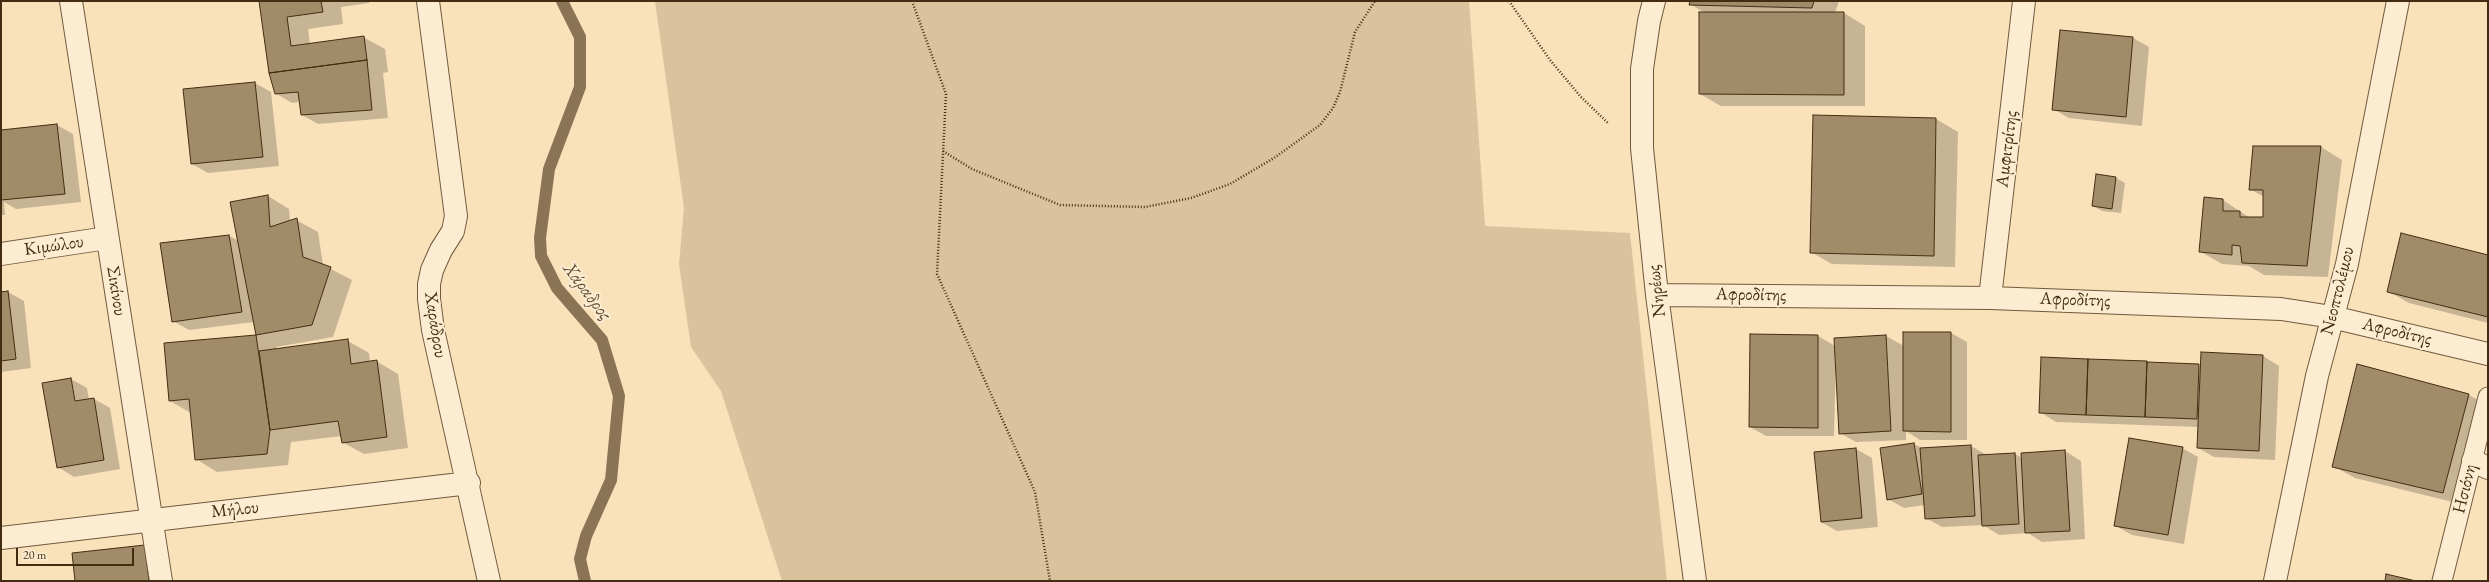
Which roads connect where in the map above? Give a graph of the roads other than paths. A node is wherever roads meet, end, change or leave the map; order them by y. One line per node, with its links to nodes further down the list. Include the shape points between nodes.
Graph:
1 (71, 1): 6 (street, Σικίνου)
2 (428, 1): 14 (street, Χαράδρου, via 456,216 453,231 432,270 428,284 429,299 435,342)
3 (1654, 1): 8 (street, Νηρέως, via 1642,69 1642,148)
4 (2024, 1): 9 (street, Αμφιτρίτης)
5 (2398, 1): 10 (street, Νεοπτολέμου, via 2346,264)
6 (107, 238): 7 (street, Κιμώλου); 15 (street, Σικίνου)
7 (1, 254)
8 (1658, 295): 9 (street, Αφροδίτης); 19 (street, Νηρέως)
9 (1990, 298): 10 (street, Αφροδίτης, via 2255,308)
10 (2332, 317): 11 (street, Αφροδίτης); 20 (street, Νεοπτολέμου, via 2316,376)
11 (2488, 354)
12 (2488, 396): 13 (lane, Ησιόνη)
13 (2480, 464): 21 (lane, Ησιόνη)
14 (469, 484): 15 (street, Μήλου); 18 (street, Χαράδρου)
15 (152, 519): 16 (street, Μήλου); 17 (street, Σικίνου)
16 (1, 538)
17 (161, 581)
18 (489, 581)
19 (1695, 581)
20 (2275, 581)
21 (2442, 581)

